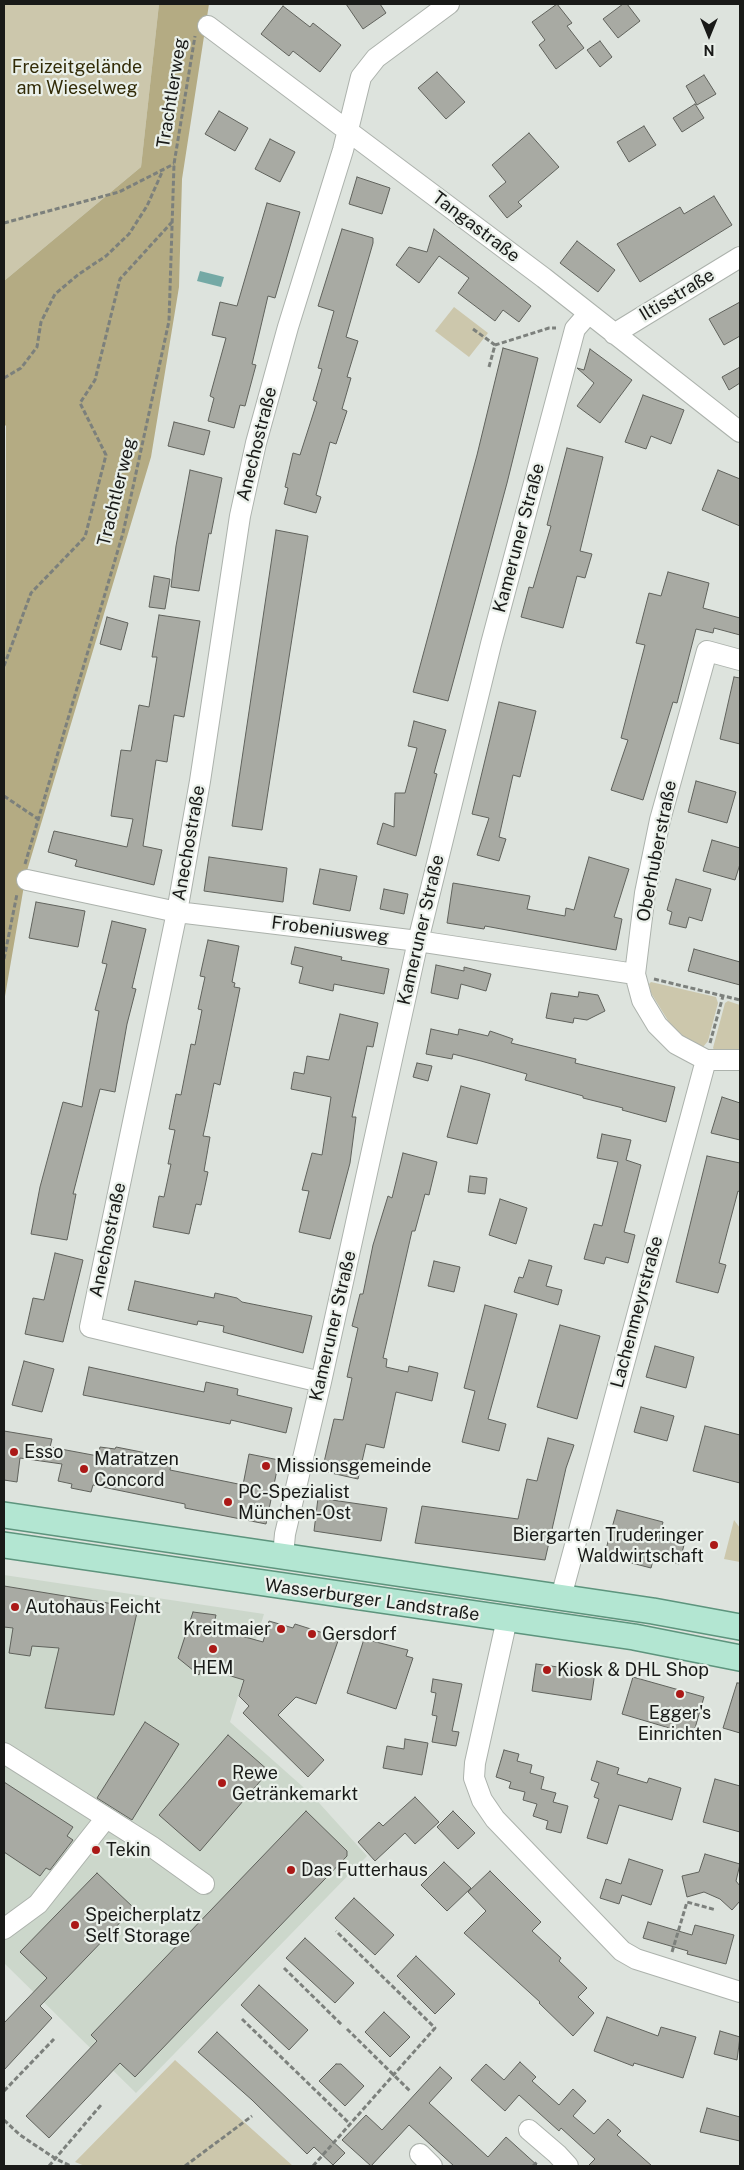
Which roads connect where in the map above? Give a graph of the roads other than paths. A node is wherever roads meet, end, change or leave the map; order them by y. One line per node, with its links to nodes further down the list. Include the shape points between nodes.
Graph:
1 (449, 4): 3 (street, Anechostraße, via 376,58 360,77)
2 (202, 28): 3 (street, Tangastraße)
3 (348, 130): 5 (street, Tangastraße); 10 (street, Anechostraße, via 256,443 240,516)
4 (740, 257): 6 (street, Iltisstraße)
5 (581, 321): 6 (street, Tangastraße); 11 (street, Kameruner Straße, via 491,644)
6 (614, 334): 7 (street, Tangastraße)
7 (740, 432)
8 (740, 660): 12 (street, Oberhuberstraße, via 707,651 660,820 645,893)
9 (22, 880): 10 (street, Frobeniusweg)
10 (177, 912): 11 (street, Frobeniusweg); 15 (street, Anechostraße, via 90,1328)
11 (418, 941): 12 (street, Frobeniusweg); 15 (street, Kameruner Straße)
12 (635, 974): 13 (street, Oberhuberstraße, via 642,1000 657,1025 676,1044)
13 (706, 1060): 14 (street); 19 (street, Lachenmeyrstraße)
14 (740, 1060)
15 (321, 1382): 18 (street, Kameruner Straße)
16 (4, 1515): 18 (main road, Wasserburger Landstraße)
17 (4, 1545): 20 (main road, Wasserburger Landstraße)
18 (283, 1556): 19 (main road, Wasserburger Landstraße)
19 (561, 1597): 21 (main road, Wasserburger Landstraße)
20 (506, 1619): 22 (main road, Wasserburger Landstraße, via 634,1637); 27 (street, via 475,1763 474,1778 482,1800 495,1819 622,1951 636,1959)
21 (740, 1627)
22 (740, 1658)
23 (4, 1754): 24 (street)
24 (106, 1818): 25 (street); 26 (street, via 38,1904)
25 (204, 1884)
26 (4, 1929)
27 (740, 1992)
28 (529, 2130): 29 (street)
29 (568, 2166)

